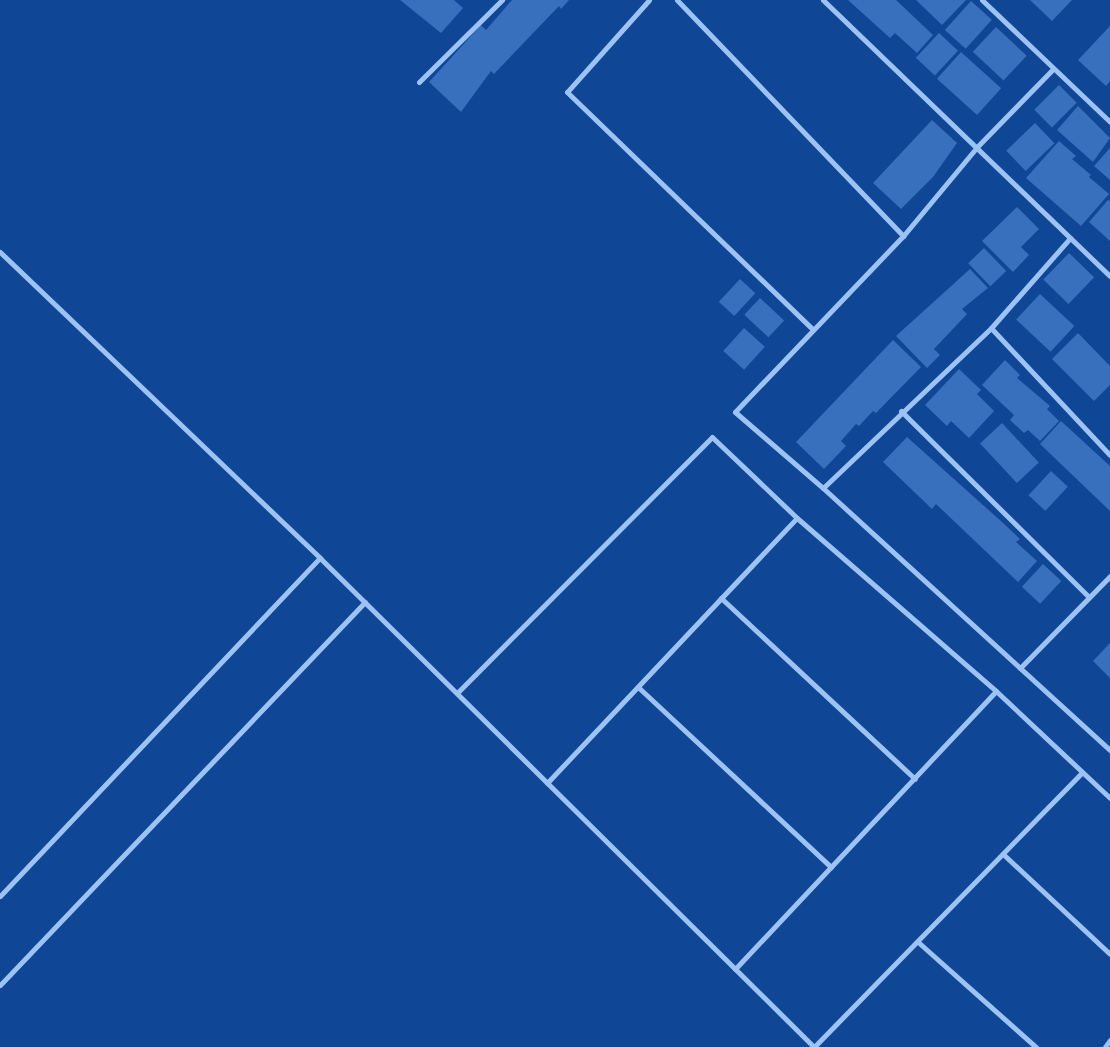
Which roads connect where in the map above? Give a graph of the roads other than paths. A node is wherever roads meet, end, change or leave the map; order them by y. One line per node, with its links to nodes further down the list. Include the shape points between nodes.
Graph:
1 (502, 0): 7 (street)
2 (649, 0): 15 (street, via 567,92)
3 (677, 0): 10 (street)
4 (823, 0): 9 (street)
5 (982, 0): 6 (street)
6 (1053, 69): 8 (street); 9 (street)
7 (419, 82)
8 (1110, 122)
9 (977, 147): 10 (street); 11 (street)
10 (903, 236): 15 (street)
11 (1070, 238): 13 (street); 14 (street)
12 (0, 252): 20 (street)
13 (1110, 276)
14 (991, 328): 16 (street); 17 (street)
15 (812, 330): 18 (street, via 735,412)
16 (901, 411): 18 (street); 22 (street)
17 (1110, 454)
18 (823, 488): 25 (street)
19 (797, 518): 23 (street); 27 (street); 28 (street, via 712,438)
20 (320, 558): 24 (street); 36 (street)
21 (1110, 576): 22 (street)
22 (1089, 597): 25 (street)
23 (721, 598): 26 (street); 31 (street)
24 (365, 602): 28 (street); 40 (street)
25 (1020, 668): 29 (street)
26 (638, 686): 32 (street); 35 (street)
27 (996, 691): 30 (street); 31 (street)
28 (456, 693): 32 (street)
29 (1109, 748)
30 (1082, 772): 33 (street); 34 (street)
31 (915, 779): 35 (street)
32 (547, 783): 39 (street)
33 (1110, 798)
34 (1003, 854): 37 (street); 38 (street)
35 (831, 867): 39 (street)
36 (0, 896)
37 (918, 942): 42 (street); 43 (street)
38 (1110, 954)
39 (735, 969): 42 (street)
40 (0, 985)
41 (1110, 1040): 44 (street)
42 (814, 1047)
43 (1036, 1047)
44 (1105, 1047)

